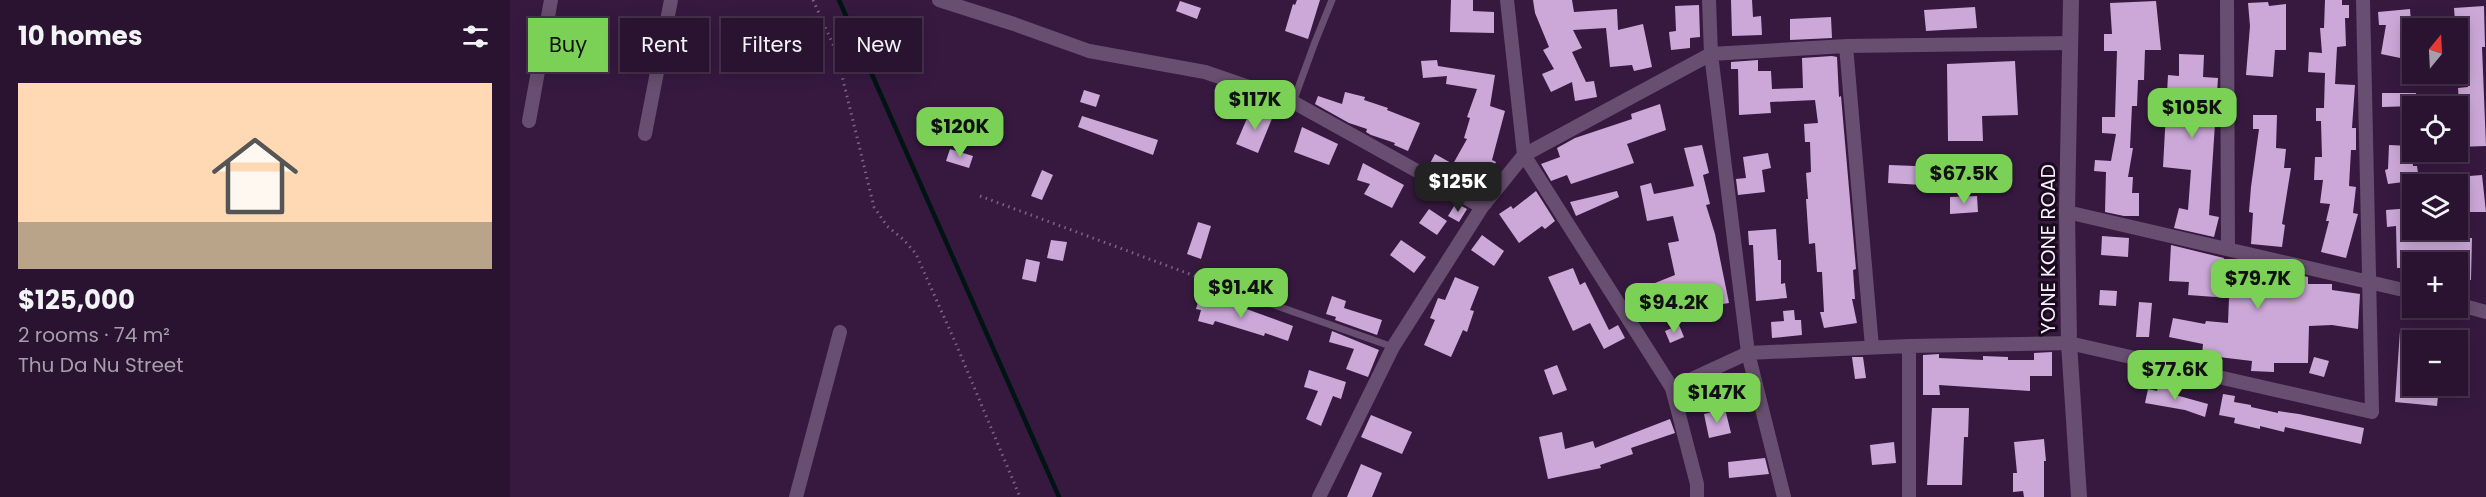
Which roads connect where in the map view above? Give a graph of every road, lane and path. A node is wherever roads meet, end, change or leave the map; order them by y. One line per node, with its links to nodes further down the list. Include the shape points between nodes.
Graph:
1 (551, 0): 15 (street)
2 (671, 0): 16 (street)
3 (813, 0): 35 (path, via 836,51 874,207 916,254)
4 (939, 0): 14 (street, via 1089,51 1206,72)
5 (1332, 0): 14 (lane)
6 (1507, 0): 17 (street)
7 (1708, 0): 13 (street)
8 (2071, 0): 11 (street, YONE KONE ROAD)
9 (2227, 0): 21 (street)
10 (2363, 0): 22 (street)
11 (2070, 43): 12 (street); 20 (street, YONE KONE ROAD)
12 (1845, 46): 13 (street); 31 (street)
13 (1711, 54): 17 (street); 32 (street)
14 (1293, 102): 19 (street)
15 (529, 121)
16 (645, 135)
17 (1524, 155): 19 (street); 33 (street)
18 (980, 196): 24 (path)
19 (1482, 207): 30 (street)
20 (2067, 212): 21 (street); 28 (street, YONE KONE ROAD)
21 (2228, 249): 22 (street)
22 (2367, 281): 23 (street); 28 (street, via 2372,412)
23 (2402, 290)
24 (1263, 301): 30 (lane)
25 (2468, 307): 26 (street)
26 (2486, 312)
27 (840, 332): 34 (street)
28 (2069, 343): 29 (street); 40 (street, YONE KONE ROAD)
29 (1910, 345): 31 (street); 39 (street)
30 (1393, 347): 36 (street)
31 (1872, 347): 32 (street)
32 (1748, 353): 33 (street); 38 (street)
33 (1672, 388): 37 (street)
34 (796, 497)
35 (1020, 497)
36 (1319, 497)
37 (1697, 497)
38 (1784, 497)
39 (1910, 497)
40 (2079, 497)

